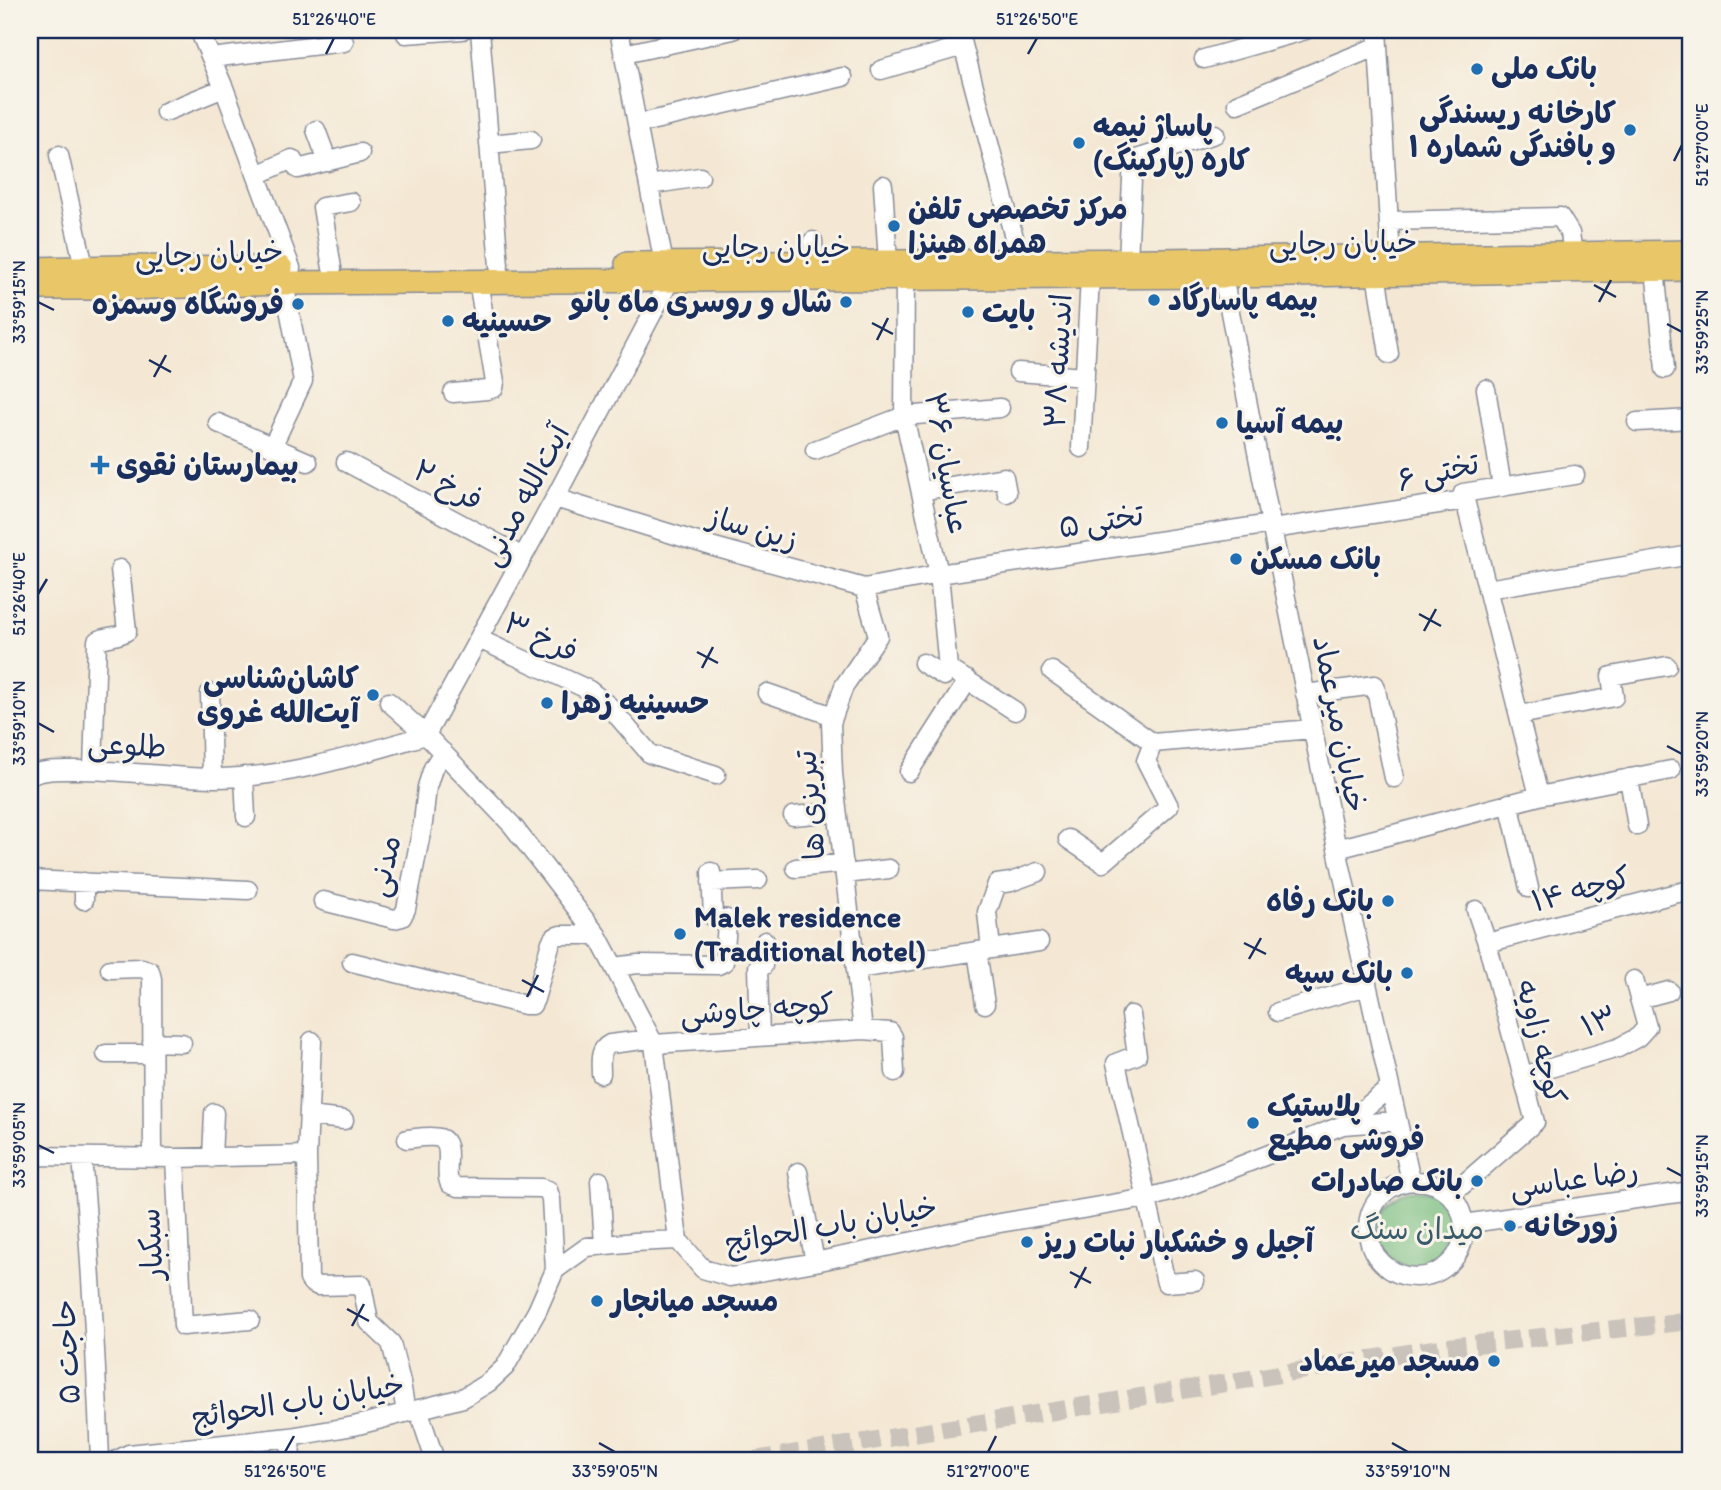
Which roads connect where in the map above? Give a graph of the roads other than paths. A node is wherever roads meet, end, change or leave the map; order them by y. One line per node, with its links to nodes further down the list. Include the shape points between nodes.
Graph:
1 (199, 30): 12 (street)
2 (462, 30): 7 (street)
3 (480, 30): 23 (street)
4 (619, 30): 11 (street)
5 (733, 30): 11 (street)
6 (1307, 30): 13 (street)
7 (406, 34)
8 (964, 35): 14 (street); 35 (street)
9 (1378, 38): 17 (street); 32 (street)
10 (344, 42): 12 (street)
11 (624, 54): 19 (street)
12 (211, 58): 16 (street)
13 (1204, 59)
14 (881, 70)
15 (843, 77): 19 (street)
16 (224, 88): 18 (street); 27 (street)
17 (1237, 104)
18 (165, 112)
19 (637, 124): 29 (street)
20 (316, 130): 26 (street)
21 (1215, 134): 36 (street, via 1133,160)
22 (531, 140): 23 (street)
23 (489, 144): 40 (street)
24 (360, 153): 26 (street)
25 (60, 155): 39 (street)
26 (328, 162): 27 (street, via 298,169 292,159)
27 (257, 175): 46 (street)
28 (699, 177): 29 (street)
29 (649, 185): 45 (street)
30 (883, 185): 37 (street)
31 (351, 202): 41 (street, via 322,207)
32 (1389, 221): 34 (street, via 1559,217 1570,233); 38 (street)
33 (1691, 252): 34 (main road, خیابان رجایی)
34 (1573, 254): 38 (main road, خیابان رجایی)
35 (1020, 260): 36 (main road, خیابان رجایی); 37 (main road, خیابان رجایی)
36 (1128, 260): 38 (main road, خیابان رجایی)
37 (888, 262): 45 (main road, خیابان رجایی, via 814,251)
38 (1383, 265): 43 (main road, خیابان رجایی); 47 (main road, خیابان رجایی); 53 (street)
39 (84, 267): 42 (main road, خیابان رجایی); 49 (main road, خیابان رجایی)
40 (499, 267): 41 (main road, خیابان رجایی); 45 (main road, خیابان رجایی)
41 (332, 268): 46 (main road, خیابان رجایی)
42 (30, 269)
43 (1656, 269): 44 (main road, خیابان رجایی); 54 (street)
44 (1691, 269)
45 (667, 272): 50 (main road, خیابان رجایی); 51 (main road, خیابان رجایی); 73 (street, آیت‌الله مدنی)
46 (288, 276): 49 (main road, خیابان رجایی); 51 (main road, خیابان رجایی); 64 (street, via 303,381)
47 (1223, 276): 48 (main road, خیابان رجایی); 75 (street, خیابان میرعماد)
48 (1090, 277): 50 (main road, خیابان رجایی); 56 (street, اندیشه ۳۸)
49 (122, 278): 52 (main road, خیابان رجایی)
50 (905, 278): 60 (street, عباسیان ۳۶)
51 (478, 281): 58 (street, via 494,388)
52 (30, 288)
53 (1389, 354)
54 (1665, 369)
55 (1018, 372): 56 (street)
56 (1085, 377): 65 (street, اندیشه ۳۸)
57 (1486, 389): 71 (street)
58 (453, 393)
59 (1000, 408): 60 (street)
60 (904, 416): 66 (street); 72 (street, عباسیان ۳۶)
61 (1691, 419): 62 (street)
62 (1637, 422)
63 (218, 423): 64 (street)
64 (272, 447): 67 (street)
65 (1081, 448)
66 (815, 450)
67 (309, 462)
68 (346, 462): 77 (street, فرخ ۲)
69 (1575, 475): 71 (street, تختی ۶)
70 (1005, 485): 72 (street)
71 (1502, 487): 74 (street, تختی ۶, via 1463,493)
72 (921, 491): 79 (street, عباسیان ۳۶)
73 (555, 498): 77 (street, آیت‌الله مدنی); 80 (street, زین ساز)
74 (1465, 500): 75 (street, تختی ۶); 81 (street)
75 (1271, 527): 79 (street, تختی ۵); 90 (street, خیابان میرعماد)
76 (1691, 555): 81 (street)
77 (523, 557): 82 (street, آیت‌الله مدنی)
78 (120, 569): 99 (street, via 127,631 97,641)
79 (940, 574): 80 (street, زین ساز); 85 (street, عباسیان ۳۶)
80 (864, 588): 93 (street, تبریزی ها, via 878,636 844,685)
81 (1487, 589): 94 (street)
82 (479, 639): 96 (street, آیت‌الله مدنی); 103 (street, فرخ ۳, via 589,690 650,754)
83 (922, 663): 85 (street, via 944,676)
84 (1667, 666): 94 (street, via 1611,676 1614,697)
85 (948, 668): 87 (street)
86 (1052, 671): 97 (street)
87 (968, 680): 92 (street); 102 (street)
88 (210, 693): 105 (street)
89 (766, 693): 93 (street)
90 (1305, 695): 95 (street, خیابان میرعماد); 106 (street, via 1375,685)
91 (389, 702): 96 (street)
92 (1015, 711)
93 (833, 716): 110 (street, تبریزی ها)
94 (1519, 716): 108 (street)
95 (1312, 729): 97 (street); 115 (street, خیابان میرعماد)
96 (426, 735): 98 (street); 104 (street, طلوعی, via 355,756)
97 (1153, 743): 114 (street, via 1146,761 1169,806 1103,863)
98 (443, 752): 125 (street, مدنی, via 426,787 423,823 402,917 394,919); 127 (street, via 512,825)
99 (93, 770): 101 (street, طلوعی); 105 (street, طلوعی)
100 (1671, 770): 107 (street)
101 (34, 771)
102 (909, 772)
103 (716, 775)
104 (244, 776): 105 (street, طلوعی); 112 (street)
105 (212, 778)
106 (1394, 778)
107 (1629, 778): 108 (street); 113 (street)
108 (1539, 796): 109 (street)
109 (1510, 803): 115 (street); 122 (street)
110 (838, 813): 111 (street); 117 (street, تبریزی ها)
111 (793, 816)
112 (246, 817)
113 (1637, 826)
114 (1068, 839)
115 (1337, 849): 137 (street, خیابان میرعماد)
116 (796, 868): 117 (street)
117 (844, 868): 118 (street); 135 (street, تبریزی ها)
118 (889, 869)
119 (1038, 872): 131 (street, via 998,884 987,912)
120 (30, 880): 123 (street, via 84,891)
121 (758, 880): 133 (street, via 711,877 713,917 727,919 724,962 637,955)
122 (1529, 888)
123 (248, 890)
124 (1689, 890): 130 (street, کوچه ۱۴)
125 (323, 901)
126 (1476, 910): 130 (street, کوچه زاویه)
127 (597, 935): 132 (street, via 555,937 532,1005); 133 (street)
128 (765, 941): 144 (street, via 763,966 758,967)
129 (1039, 942): 131 (street)
130 (1486, 943): 152 (street, کوچه زاویه)
131 (984, 950): 135 (street); 140 (street)
132 (352, 961)
133 (614, 967): 146 (street)
134 (110, 969): 148 (street, via 150,971)
135 (857, 969): 143 (street, تبریزی ها)
136 (1634, 980): 139 (street, ۱۳)
137 (1367, 986): 141 (street); 153 (street, خیابان میرعماد)
138 (1669, 991): 139 (street)
139 (1639, 999): 152 (street, ۱۳, via 1647,1027 1638,1037 1618,1048)
140 (985, 1004)
141 (1278, 1012)
142 (1131, 1015): 171 (street, via 1137,1055 1116,1063)
143 (863, 1030): 144 (street, کوچه چاوشی); 150 (street, via 890,1032)
144 (760, 1037): 146 (street, کوچه چاوشی)
145 (312, 1041): 155 (street)
146 (652, 1042): 151 (street, کوچه چاوشی, via 604,1047); 173 (street)
147 (182, 1043): 148 (street)
148 (152, 1048): 149 (street); 164 (street)
149 (106, 1054)
150 (895, 1072)
151 (601, 1074)
152 (1523, 1076): 170 (street, کوچه زاویه, via 1535,1122)
153 (1390, 1088): 157 (street, خیابان میرعماد); 158 (street)
154 (214, 1113): 162 (street)
155 (309, 1116): 156 (street); 161 (street)
156 (344, 1120)
157 (1397, 1121): 158 (street); 168 (street, خیابان میرعماد)
158 (1343, 1125): 171 (street, خیابان باب الحوائج)
159 (407, 1139): 176 (street, via 444,1140 448,1145 446,1177 458,1187 548,1190)
160 (30, 1156): 163 (street)
161 (307, 1156): 162 (street); 179 (street, via 309,1279 318,1286 362,1285 369,1322 391,1343)
162 (212, 1157): 165 (street)
163 (82, 1158): 164 (street); 181 (street, حاجت ۵)
164 (153, 1158): 165 (street)
165 (175, 1158): 178 (street, سبکبار, via 183,1326)
166 (798, 1172): 175 (street)
167 (600, 1181): 174 (street)
168 (1411, 1181): 170 (street, via 1439,1186); 172 (street, via 1395,1185 1372,1208 1369,1240 1387,1267 1421,1284 1452,1261 1463,1240)
169 (1691, 1191): 172 (street, رضا عباسی)
170 (1451, 1195): 172 (street)
171 (1147, 1198): 175 (street, خیابان باب الحوائج); 177 (street, via 1166,1283)
172 (1464, 1224)
173 (678, 1240): 174 (street); 175 (street, خیابان باب الحوائج, via 703,1269 730,1277)
174 (604, 1245): 176 (street, via 587,1247)
175 (815, 1262)
176 (555, 1270): 179 (street, خیابان باب الحوائج, via 505,1367 463,1398)
177 (1195, 1281)
178 (250, 1320)
179 (412, 1411): 180 (street, خیابان باب الحوائج); 184 (street)
180 (289, 1437): 182 (street, خیابان باب الحوائج, via 129,1454); 183 (street)
181 (100, 1460)
182 (117, 1460)
183 (291, 1460)
184 (435, 1460)

